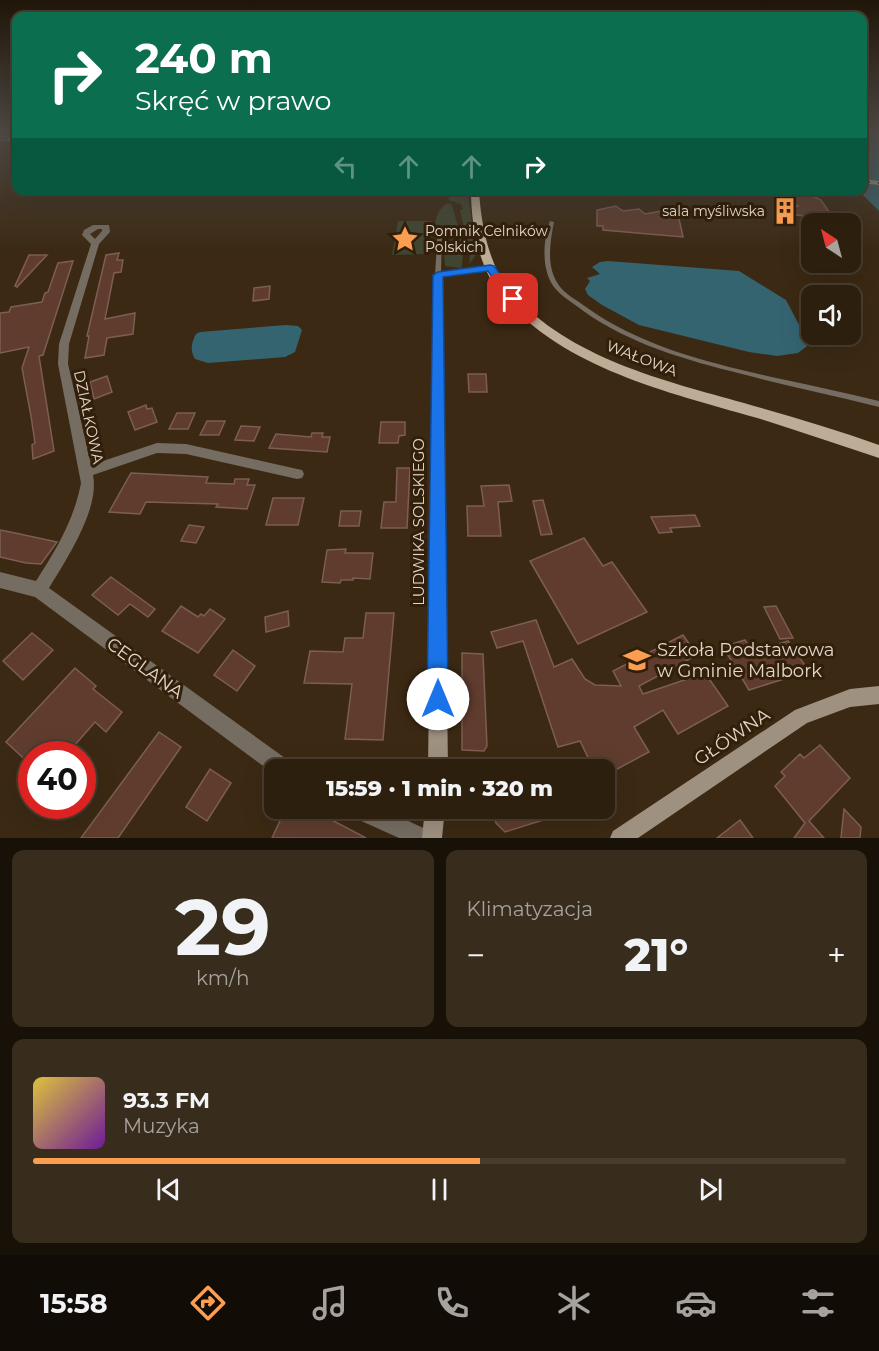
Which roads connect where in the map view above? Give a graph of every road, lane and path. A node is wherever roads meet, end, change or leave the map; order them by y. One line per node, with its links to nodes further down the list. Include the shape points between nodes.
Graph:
1 (473, 195): 5 (main road, WAŁOWA)
2 (552, 222): 7 (lane, via 547,240 555,286 585,311 636,338 681,355)
3 (440, 227): 6 (lane)
4 (95, 243): 9 (street, DZIAŁKOWA, via 64,344 63,364)
5 (490, 268): 6 (street); 8 (main road, WAŁOWA, via 506,292 535,320 599,360 663,386)
6 (438, 275): 15 (street, LUDWIKA SOLSKIEGO)
7 (879, 404)
8 (879, 452)
9 (86, 472): 10 (street, via 157,448 186,449); 12 (street, DZIAŁKOWA, via 85,503 77,527)
10 (297, 474)
11 (0, 580): 12 (street, CEGLANA)
12 (39, 590): 14 (street, CEGLANA)
13 (879, 694): 20 (street, GŁÓWNA, via 850,698 801,716)
14 (270, 759)
15 (438, 759)
16 (381, 819): 18 (street)
17 (434, 819): 19 (street)
18 (423, 838)
19 (432, 838)
20 (620, 838)

